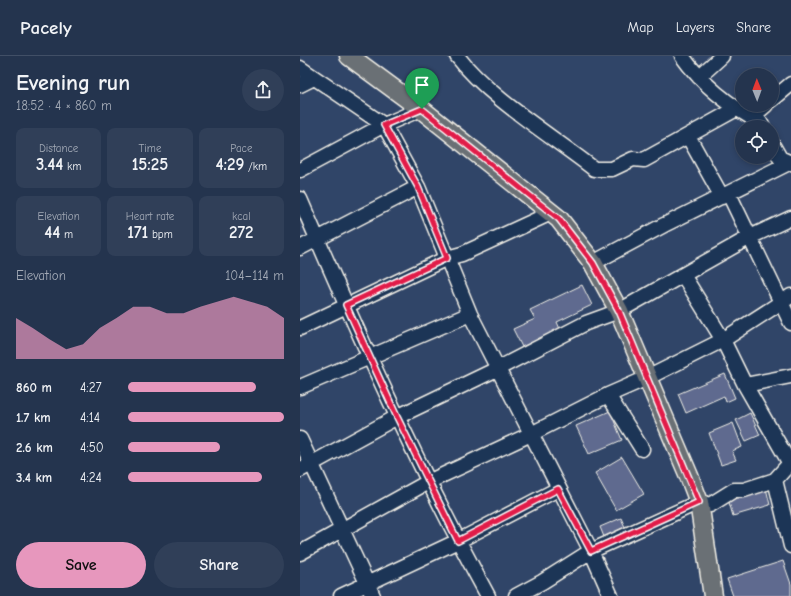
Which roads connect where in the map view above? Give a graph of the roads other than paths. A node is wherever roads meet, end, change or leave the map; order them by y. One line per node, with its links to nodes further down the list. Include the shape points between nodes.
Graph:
1 (348, 56): 12 (main road)
2 (457, 56): 19 (street, via 507,104 594,169 612,169 633,159 644,160)
3 (682, 56): 6 (street)
4 (722, 56): 6 (street)
5 (300, 68): 7 (street)
6 (699, 77): 11 (street)
7 (314, 78): 9 (street); 18 (street)
8 (791, 84): 10 (street)
9 (300, 85)
10 (779, 94)
11 (735, 106)
12 (422, 109): 18 (street); 26 (main road)
13 (735, 110): 19 (street)
14 (744, 112): 16 (street)
15 (758, 112): 16 (street)
16 (752, 118): 17 (street)
17 (756, 120)
18 (384, 125): 22 (street); 23 (street)
19 (688, 136): 24 (street)
20 (779, 156): 21 (street)
21 (790, 163): 24 (street)
22 (300, 170)
23 (418, 187): 29 (street); 31 (street)
24 (725, 196): 28 (street); 32 (street)
25 (300, 200): 29 (street)
26 (551, 213): 31 (street, via 462,254); 32 (main road, via 559,219)
27 (791, 218): 28 (street)
28 (750, 237): 33 (street); 34 (street)
29 (317, 239): 30 (street); 35 (street)
30 (300, 248)
31 (447, 258): 35 (street); 37 (street)
32 (593, 263): 36 (main road)
33 (683, 275): 36 (street); 40 (street)
34 (786, 298): 38 (street); 40 (street)
35 (346, 305): 39 (street); 41 (street)
36 (619, 311): 42 (street, via 586,323); 44 (main road)
37 (470, 314): 41 (street); 42 (street)
38 (791, 323)
39 (300, 328)
40 (723, 340): 44 (street); 45 (street)
41 (370, 356): 46 (street); 48 (street)
42 (499, 368): 48 (street); 49 (street)
43 (791, 376): 45 (street)
44 (647, 378): 47 (street); 57 (main road)
45 (745, 385): 52 (street)
46 (300, 387)
47 (608, 395): 49 (street); 51 (street)
48 (397, 417): 53 (street); 55 (street)
49 (531, 434): 55 (street); 56 (street)
50 (300, 439): 53 (street)
51 (642, 449)
52 (790, 462): 54 (street)
53 (306, 467): 58 (street)
54 (775, 480): 57 (street, via 744,490 734,490 710,504); 60 (street)
55 (428, 482): 58 (street); 59 (street)
56 (558, 489): 59 (street); 61 (street)
57 (699, 502): 61 (street); 69 (main road)
58 (342, 530): 62 (street); 63 (street)
59 (458, 541): 63 (street); 67 (street)
60 (791, 546)
61 (591, 551): 64 (street); 68 (street)
62 (300, 553)
63 (368, 583): 65 (street); 66 (street)
64 (607, 594)
65 (341, 596)
66 (373, 596)
67 (488, 596)
68 (516, 596)
69 (713, 596)

